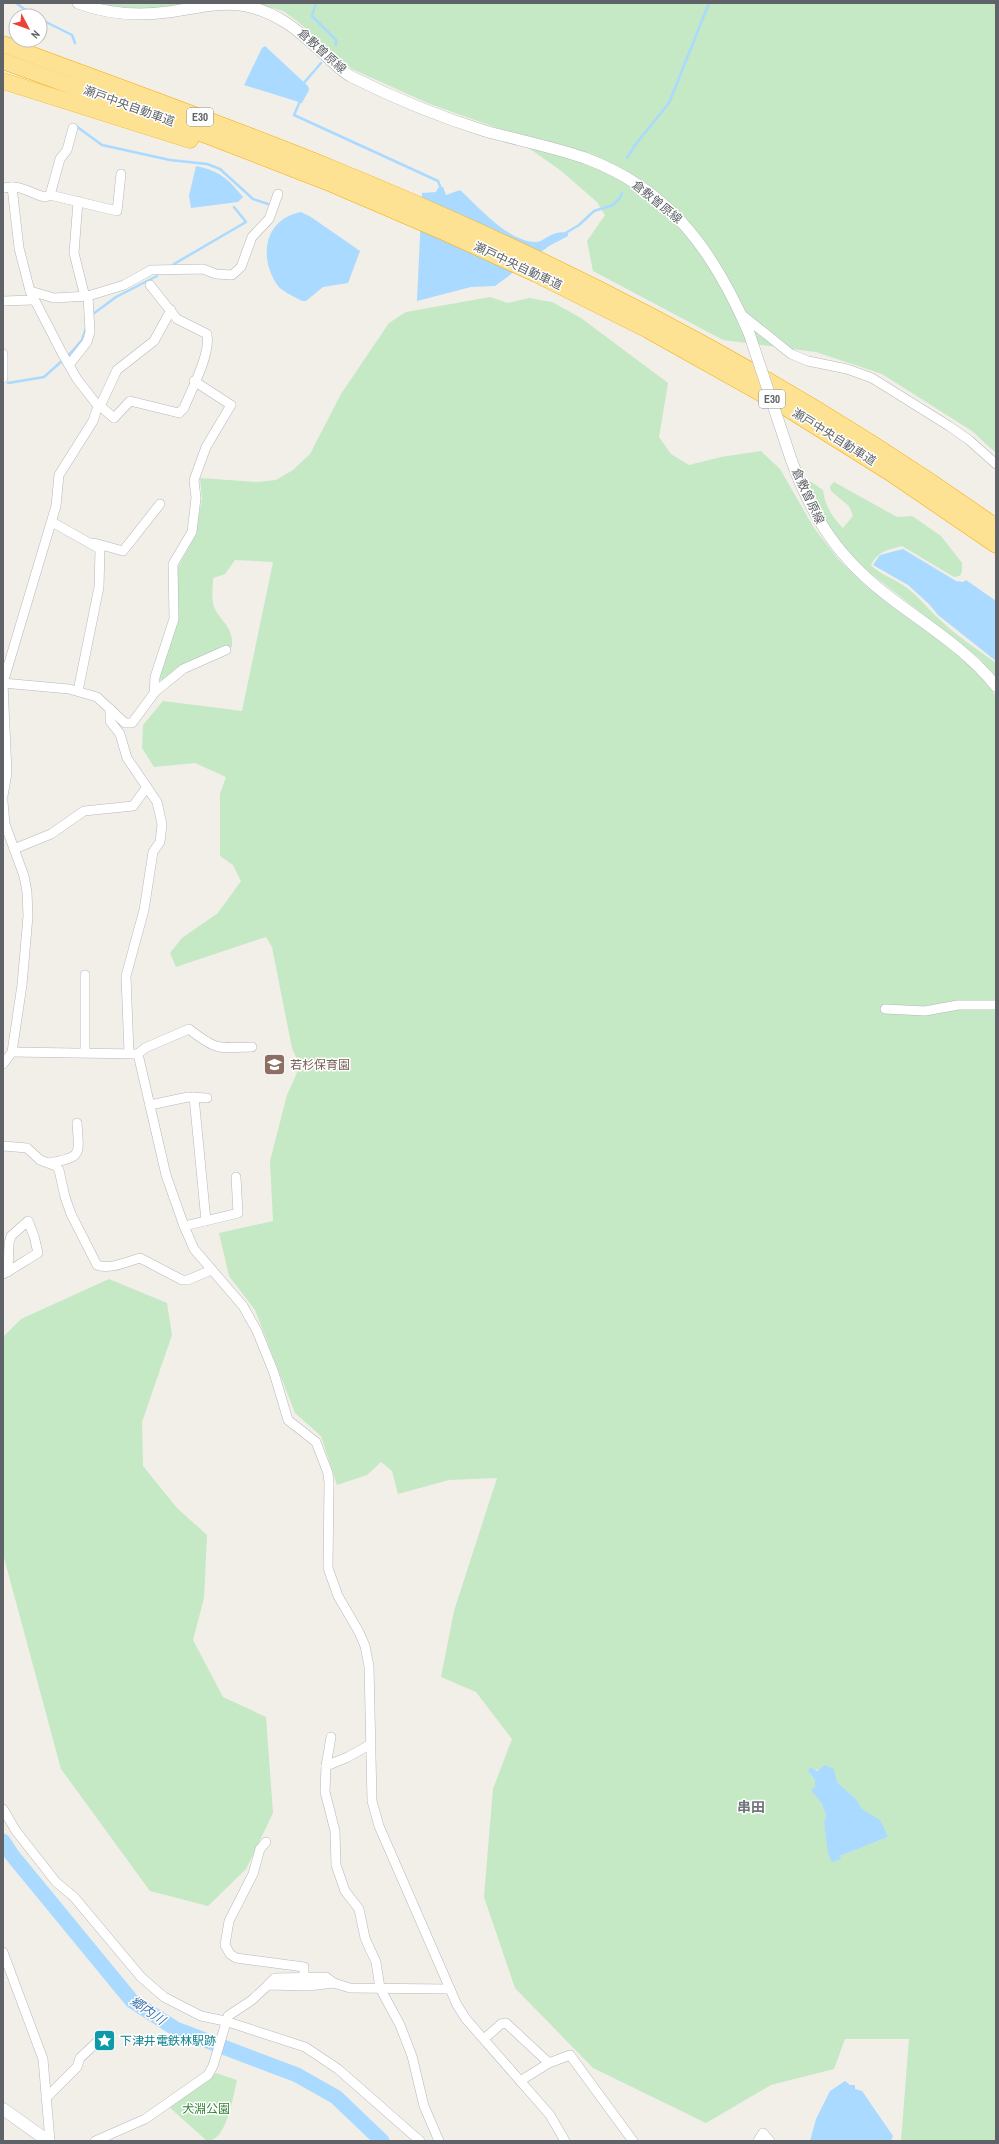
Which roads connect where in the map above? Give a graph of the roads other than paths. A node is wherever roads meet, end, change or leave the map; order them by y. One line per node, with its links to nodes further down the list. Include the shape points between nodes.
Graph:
1 (78, 3): 18 (street, 倉敷曽原線, via 111,12 140,15 215,5 240,5 278,16 350,76 447,117 586,159 613,171 644,188 682,221 718,268)
2 (3, 44): 12 (highway, 瀬戸中央自動車道 / E30, via 333,168)
3 (3, 61): 7 (highway, 瀬戸中央自動車道 / E30, via 159,117)
4 (3, 81): 7 (highway)
5 (73, 128): 10 (street, via 67,150 60,159)
6 (121, 174): 11 (street, via 117,211)
7 (327, 182): 12 (highway, 瀬戸中央自動車道 / E30)
8 (8, 188): 10 (street, via 20,187 40,196); 14 (street, via 19,248)
9 (278, 194): 15 (street, via 269,219 252,237 241,267 232,276 203,269 151,270 124,285)
10 (50, 195): 11 (street)
11 (78, 201): 15 (street, via 74,253)
12 (391, 201): 27 (highway, 瀬戸中央自動車道 / E30, via 452,220 549,265 683,333 772,383 879,449); 29 (highway, 瀬戸中央自動車道 / E30, via 648,330 780,404 892,474)
13 (150, 285): 17 (street)
14 (32, 295): 15 (street, via 54,298); 16 (street); 20 (street)
15 (86, 296): 20 (street, via 90,331 87,342)
16 (3, 301)
17 (171, 310): 22 (street, via 182,322 207,334 209,343); 23 (street, via 154,341 117,370)
18 (741, 314): 24 (street, via 791,354 872,378 949,426); 32 (street, 倉敷曽原線, bridge, via 790,459 818,521 846,558 891,598 962,651)
19 (3, 354): 21 (street)
20 (68, 364): 23 (street)
21 (3, 378)
22 (194, 381): 23 (street, via 184,408 179,413 134,401 126,404 114,418); 34 (street, via 231,405 206,447 194,480 196,498 192,532 173,564 174,619 155,677)
23 (99, 406): 26 (street, via 93,421 59,475)
24 (996, 464)
25 (160, 504): 28 (street, via 123,551)
26 (52, 522): 28 (street, via 70,534); 31 (street)
27 (996, 528)
28 (93, 544): 33 (street, via 100,549 98,587)
29 (996, 545)
30 (226, 650): 34 (street, via 183,668)
31 (3, 683): 33 (street); 37 (street, via 7,773)
32 (996, 686)
33 (78, 691): 35 (street, via 97,697)
34 (154, 694): 35 (street, via 132,723 125,723)
35 (110, 709): 36 (street, via 110,721 120,734 127,758)
36 (147, 788): 39 (street, via 133,806 84,811 51,834); 46 (street, via 157,802 162,824 160,842 153,852 144,910 126,976)
37 (3, 796)
38 (3, 802): 39 (street, via 5,824)
39 (14, 849): 44 (street, via 27,892 28,916 22,985)
40 (85, 975): 45 (street)
41 (996, 1005): 42 (street, via 958,1006 925,1011)
42 (885, 1009)
43 (252, 1047): 46 (street, via 217,1048 209,1045 189,1029)
44 (12, 1052): 45 (street); 47 (street)
45 (85, 1052): 46 (street)
46 (134, 1053): 50 (street)
47 (3, 1064)
48 (194, 1097): 49 (street); 50 (street); 55 (street)
49 (207, 1098)
50 (150, 1105): 56 (street, via 166,1175)
51 (76, 1123): 53 (street, via 79,1151 70,1159)
52 (3, 1146): 53 (street, via 27,1148 40,1160)
53 (50, 1163): 57 (street, via 59,1170 64,1197 97,1265 111,1266 140,1258 182,1280)
54 (236, 1178): 55 (street, via 238,1213)
55 (206, 1221): 56 (street)
56 (184, 1226): 57 (street, via 194,1249)
57 (211, 1270): 60 (street, via 243,1306 257,1331 274,1373 288,1420 316,1442 328,1473 328,1568 338,1596 365,1646 369,1666)
58 (5, 1273): 58 (street, via 11,1236 28,1221 38,1253)
59 (331, 1737): 61 (street)
60 (371, 1744): 61 (street); 69 (street, via 372,1801 375,1814)
61 (326, 1766): 68 (street, via 325,1792 335,1831 336,1865 346,1891 359,1909 365,1938 376,1962)
62 (3, 1809): 70 (street, via 16,1831 56,1882 74,1898 141,1977 164,1998 201,2016)
63 (266, 1842): 65 (street, via 260,1850 253,1874 229,1921 225,1946 236,1958 304,1967)
64 (3, 1952): 75 (street, via 42,2059)
65 (304, 1978): 66 (street, via 326,1977); 67 (street, via 275,1978)
66 (334, 1983): 67 (street, via 308,1986); 68 (street, via 350,1988)
67 (268, 1985): 70 (street, via 252,2000 228,2016)
68 (380, 1988): 69 (street); 80 (street, via 400,2025 412,2056 424,2106)
69 (450, 1989): 71 (street, via 466,2019)
70 (225, 2023): 78 (street, via 208,2075 157,2111 125,2129); 79 (street, via 292,2042 318,2054)
71 (484, 2039): 73 (street, via 501,2024 506,2023); 74 (street)
72 (98, 2041): 75 (street, via 80,2058 77,2067)
73 (548, 2063): 74 (street); 82 (street, via 570,2055 574,2058)
74 (520, 2081): 81 (street, via 550,2115)
75 (46, 2098): 77 (street)
76 (3, 2109): 77 (main road)
77 (49, 2141)
78 (95, 2141)
79 (420, 2141)
80 (439, 2141)
81 (565, 2141)
82 (633, 2141)
83 (758, 2141): 84 (street, via 763,2133)
84 (770, 2141)

